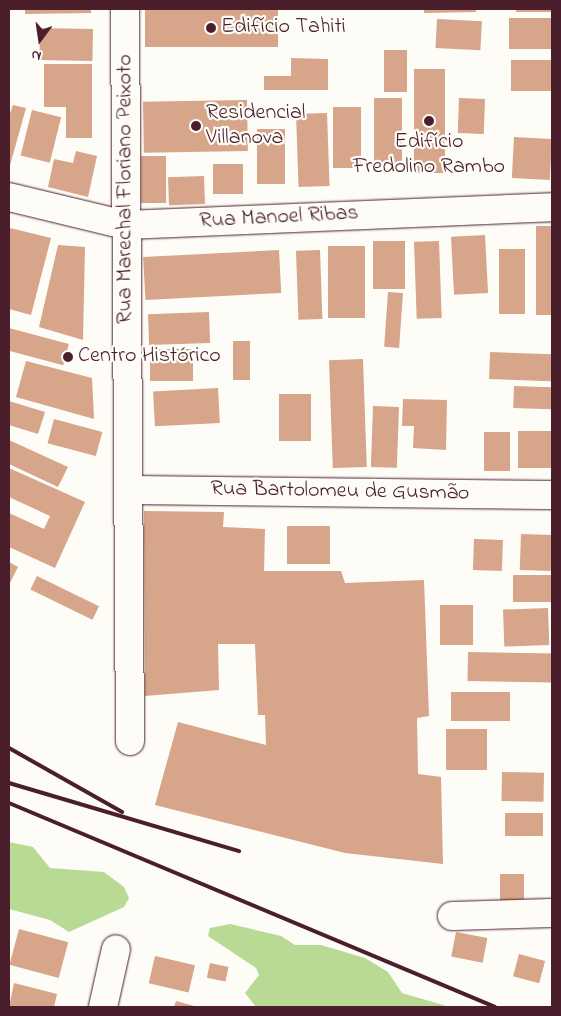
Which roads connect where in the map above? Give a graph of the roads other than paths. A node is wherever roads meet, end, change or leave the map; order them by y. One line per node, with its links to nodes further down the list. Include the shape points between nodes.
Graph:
1 (125, 9): 4 (street, Rua Marechal Floriano Peixoto)
2 (9, 197): 4 (street, Rua Manoel Ribas)
3 (552, 206): 4 (street, Rua Manoel Ribas)
4 (126, 225): 5 (street, Rua Marechal Floriano Peixoto)
5 (128, 490): 6 (street, Rua Bartolomeu de Gusmão); 7 (street, Rua Marechal Floriano Peixoto)
6 (552, 495)
7 (130, 741)
8 (552, 913): 9 (street)
9 (452, 916)
10 (116, 949): 11 (street)
11 (103, 1007)

